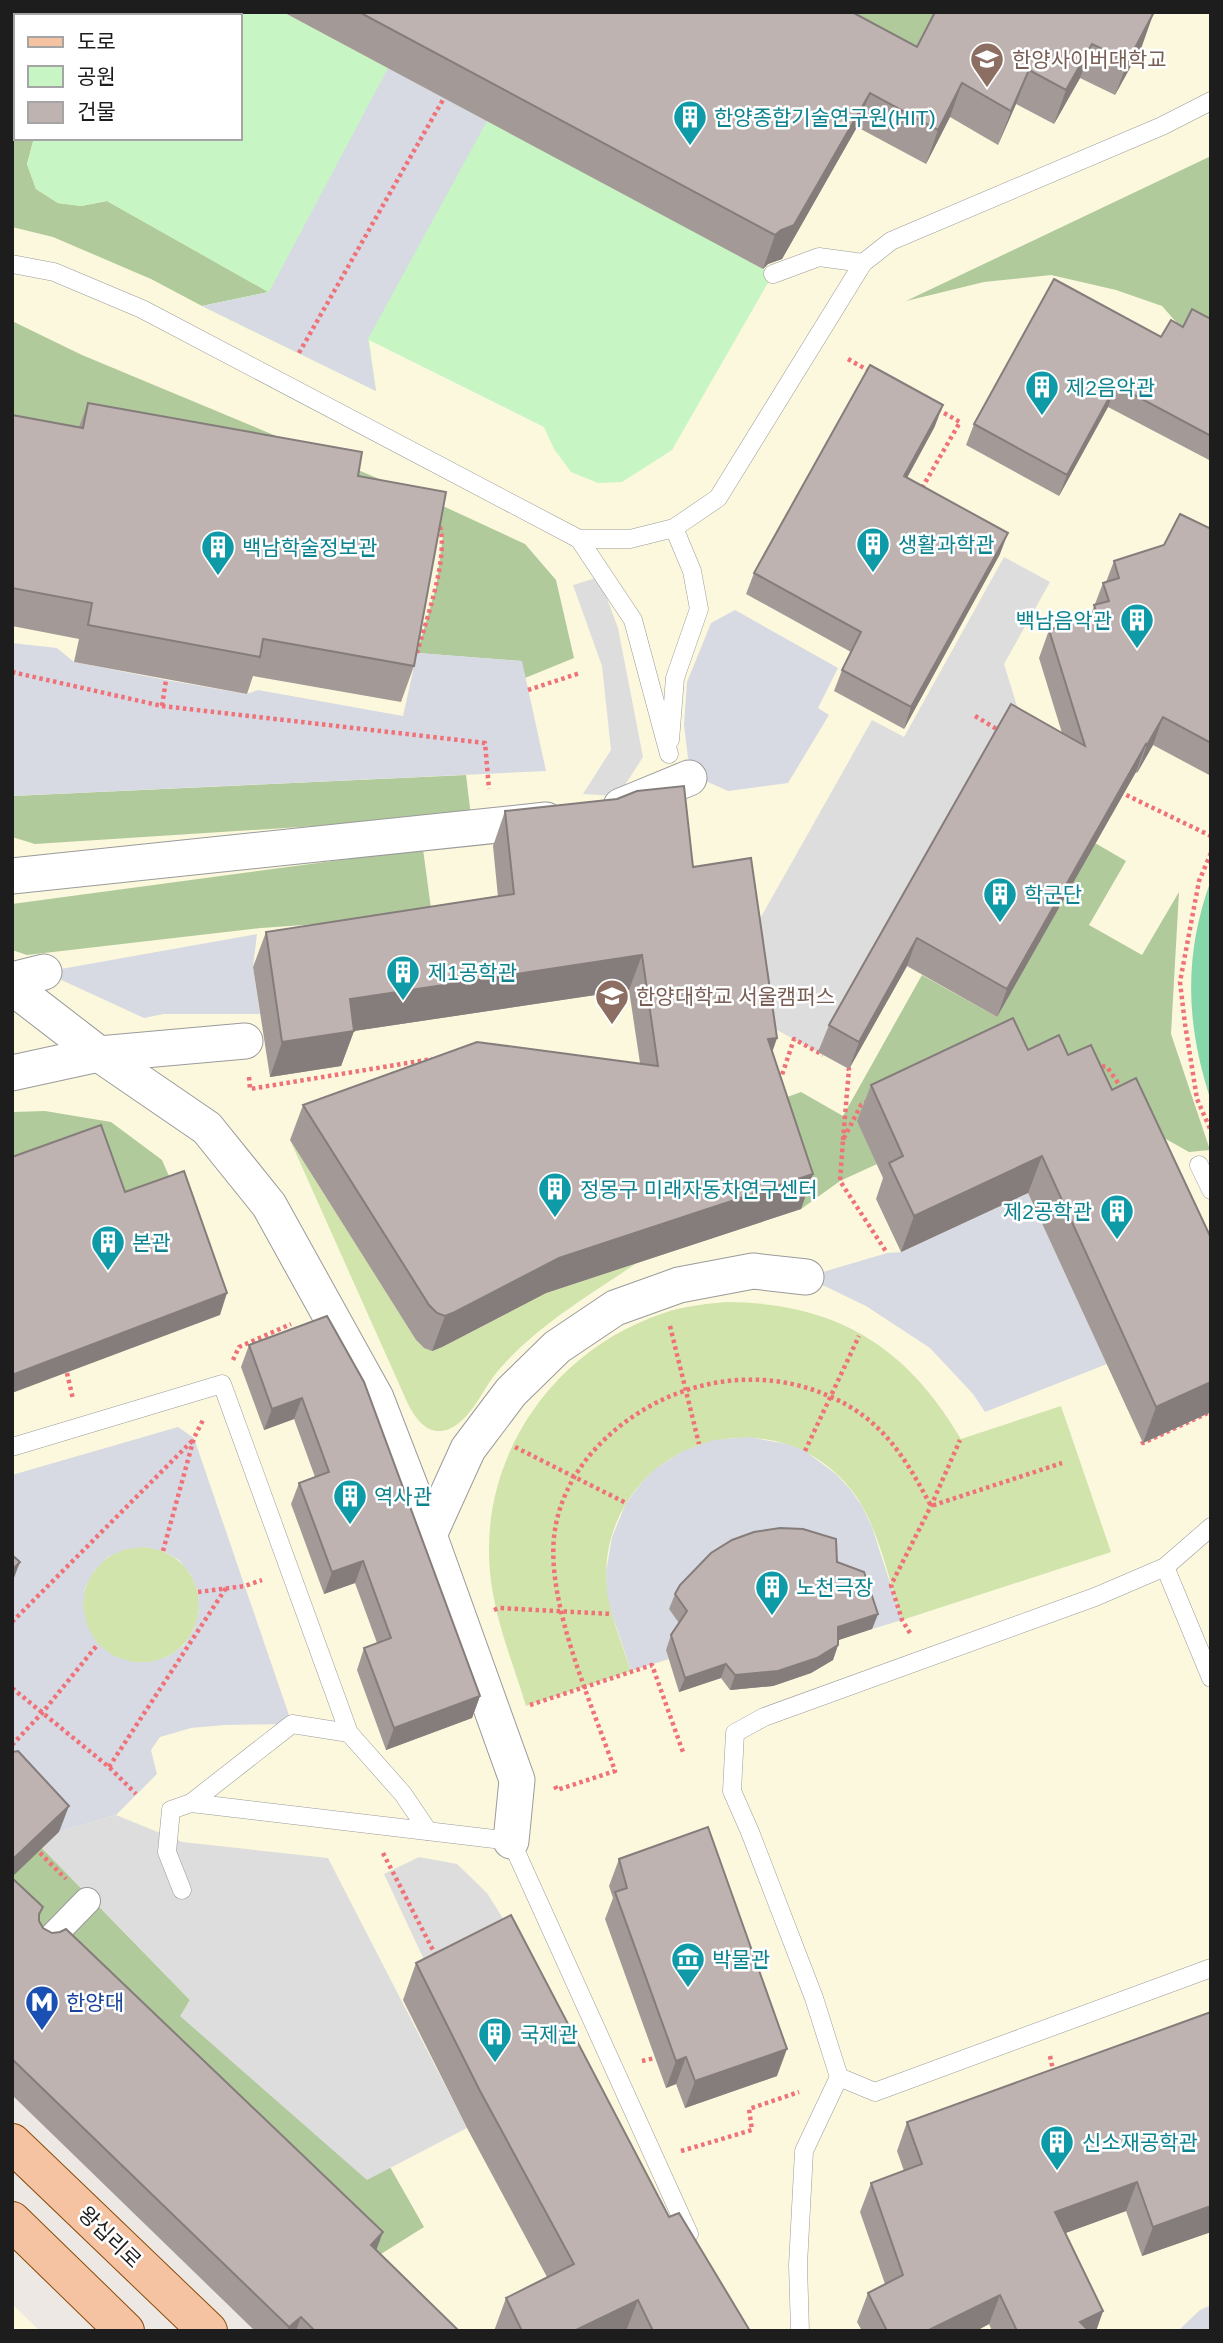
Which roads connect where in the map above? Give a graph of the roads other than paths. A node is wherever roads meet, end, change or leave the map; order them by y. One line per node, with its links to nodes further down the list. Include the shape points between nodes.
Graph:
1 (1211, 101): 2 (lane, via 891,241)
2 (863, 263): 4 (lane, via 819,257); 5 (lane, via 718,498)
3 (12, 264): 6 (lane, via 54,272 142,309)
4 (773, 274)
5 (674, 528): 6 (lane, via 630,539); 6 (lane, via 692,570 699,609 675,678 669,754 633,620)
6 (579, 538)
7 (689, 778): 8 (street, via 602,814)
8 (12, 876)
9 (12, 987): 11 (street)
10 (245, 1041): 11 (street)
11 (99, 1054): 12 (street); 18 (street, via 207,1128 269,1205 376,1398)
12 (12, 1073)
13 (1199, 1165): 14 (lane)
14 (1211, 1190)
15 (806, 1277): 18 (street, via 753,1271 679,1284 615,1308 557,1347 510,1392 468,1449)
16 (12, 1447): 21 (lane, via 222,1384)
17 (1211, 1527): 19 (lane)
18 (429, 1535): 24 (street, via 517,1780)
19 (1165, 1567): 20 (lane); 29 (lane, via 764,1717 735,1733 732,1791 814,1998)
20 (1211, 1678)
21 (349, 1733): 22 (lane, via 292,1724); 23 (lane, via 403,1794)
22 (191, 1803): 23 (lane); 25 (lane, via 171,1810 167,1852)
23 (428, 1831): 24 (lane)
24 (511, 1841): 32 (lane)
25 (182, 1890)
26 (87, 1901): 27 (street)
27 (45, 1944)
28 (1211, 1968): 29 (lane, via 875,2092)
29 (839, 2077): 35 (lane, via 804,2151)
30 (12, 2143): 34 (main road, 왕십리로)
31 (12, 2221): 33 (main road)
32 (695, 2246)
33 (125, 2331)
34 (208, 2331)
35 (800, 2331)

